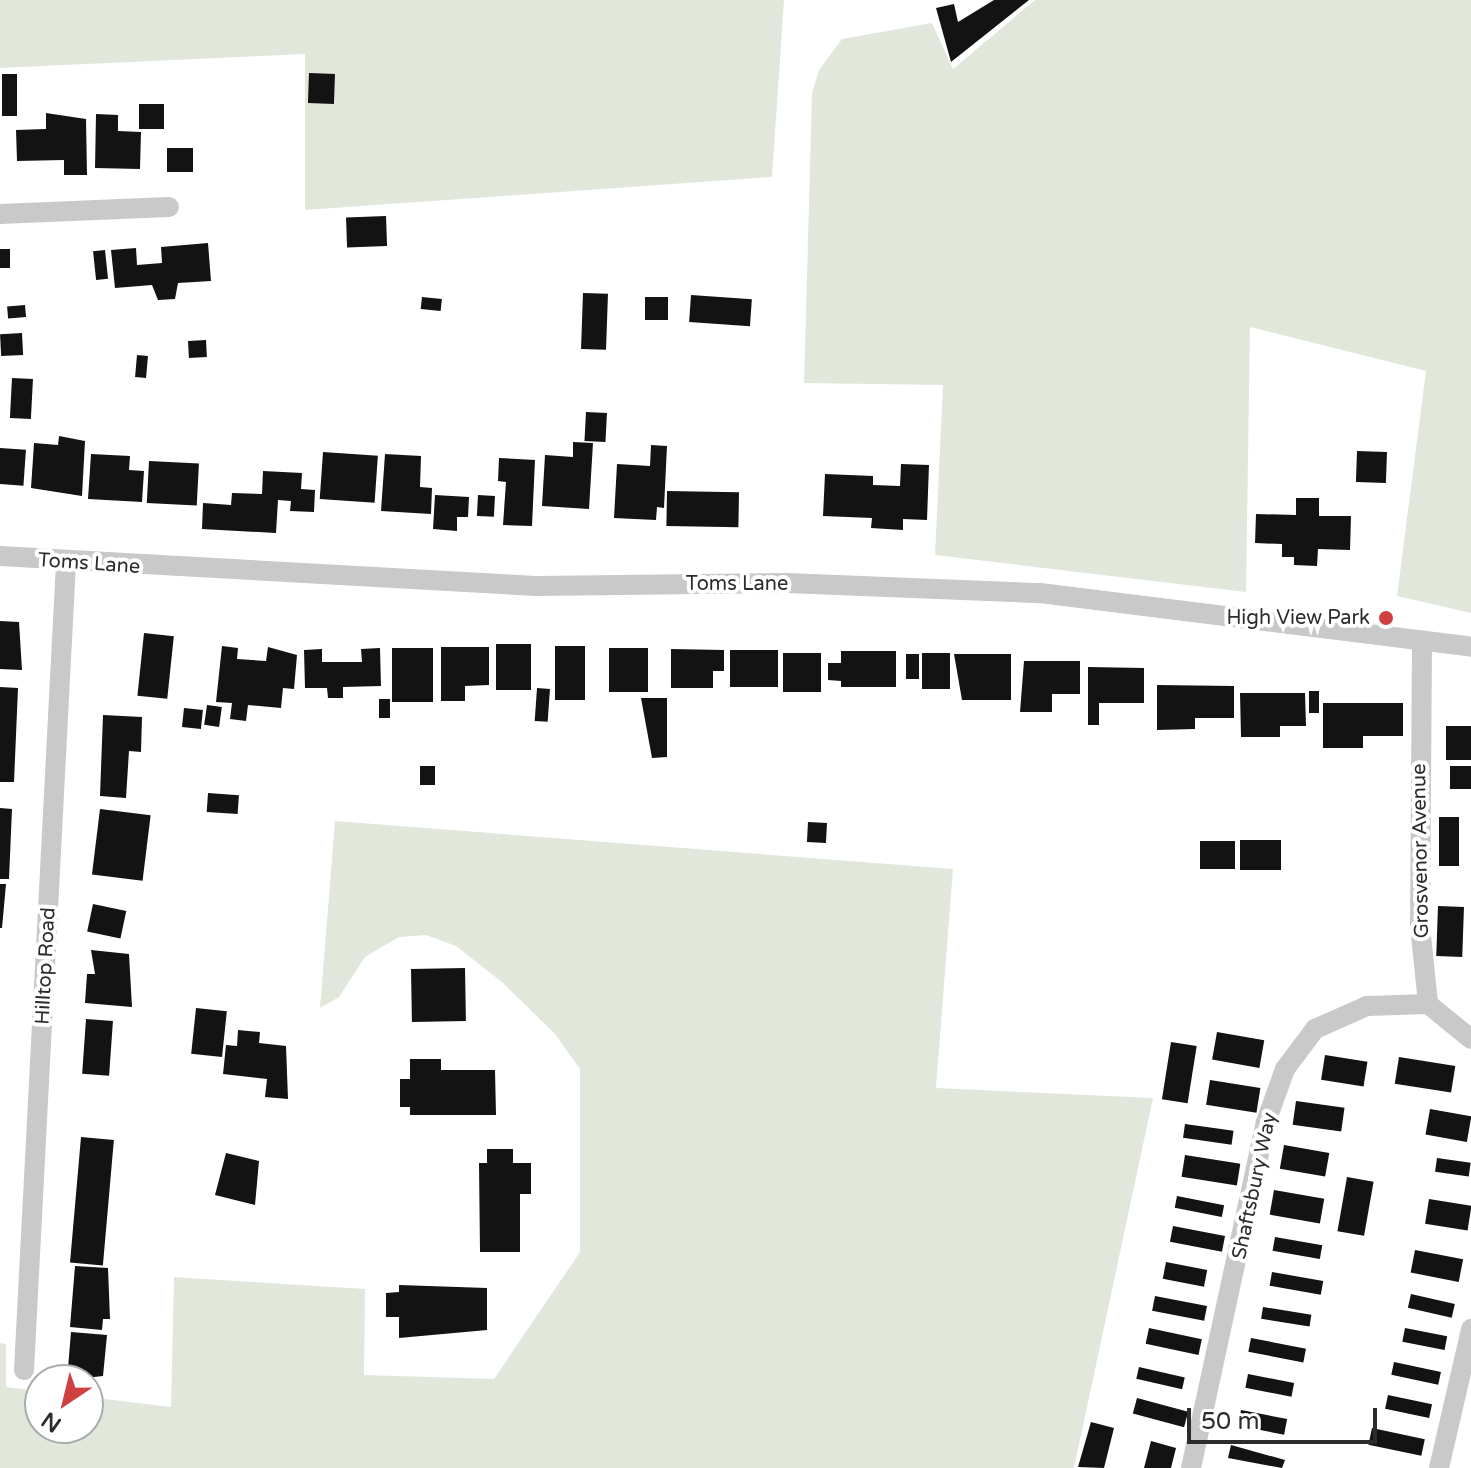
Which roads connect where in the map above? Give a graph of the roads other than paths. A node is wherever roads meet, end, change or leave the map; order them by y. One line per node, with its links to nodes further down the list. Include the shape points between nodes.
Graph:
1 (169, 207): 2 (street)
2 (0, 214)
3 (0, 556): 4 (street, Toms Lane)
4 (66, 563): 5 (street, Toms Lane, via 536,586 787,583 1009,591); 10 (street, Hilltop Road)
5 (1422, 642): 6 (street, Toms Lane); 7 (street, Grosvenor Avenue, via 1420,926)
6 (1471, 647)
7 (1428, 1004): 8 (street); 11 (street, Shaftsbury Way, via 1367,1006 1315,1029 1285,1069 1266,1122)
8 (1468, 1030)
9 (1471, 1329): 12 (street)
10 (24, 1364)
11 (1191, 1468)
12 (1439, 1468)

